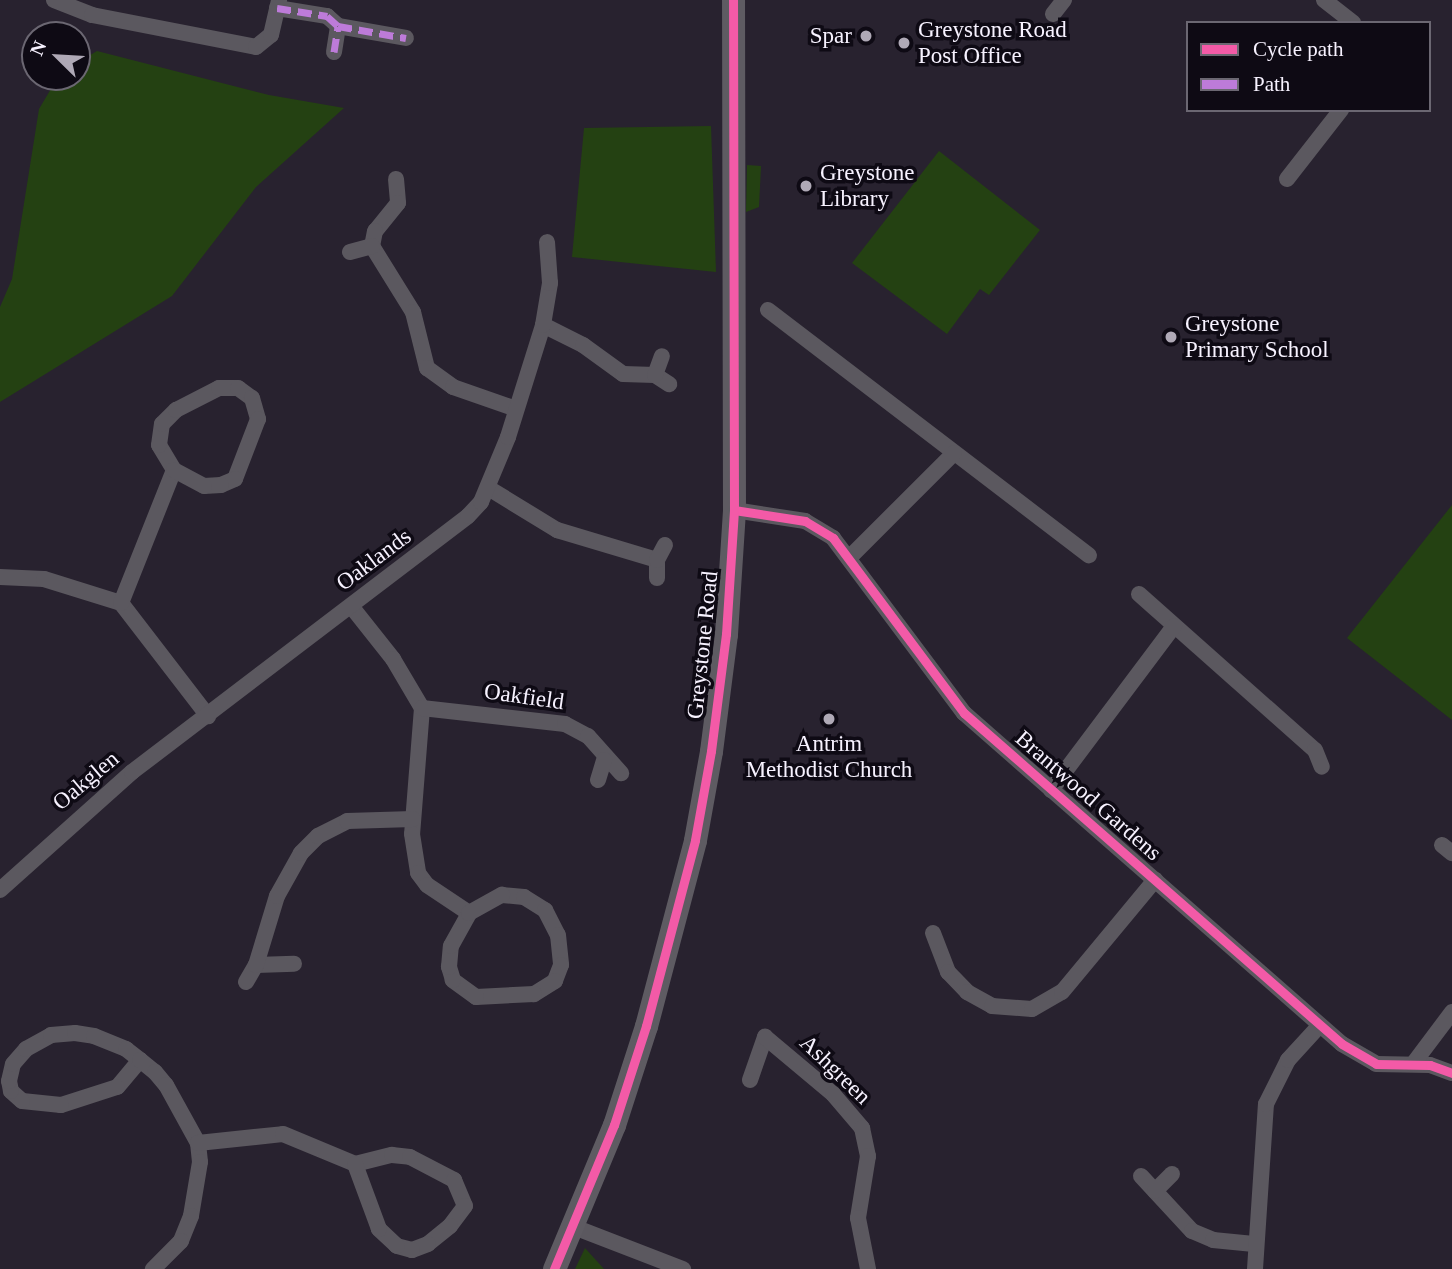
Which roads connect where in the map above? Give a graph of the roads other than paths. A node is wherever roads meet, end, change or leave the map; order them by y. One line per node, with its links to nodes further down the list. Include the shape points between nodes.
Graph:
1 (54, 0): 5 (street, via 92,15 256,47 271,35)
2 (733, 0): 24 (main road, Greystone Road)
3 (1064, 0): 6 (street)
4 (1324, 0): 7 (street)
5 (278, 4): 8 (street, via 327,16)
6 (1054, 14)
7 (1350, 21)
8 (338, 26): 9 (street); 10 (street)
9 (406, 38)
10 (334, 52)
11 (1339, 112): 12 (street)
12 (1287, 178)
13 (396, 179): 15 (street, via 398,203 376,231)
14 (547, 242): 18 (street, Oaklands, via 551,283)
15 (372, 246): 16 (street); 20 (street, via 413,312 423,357 435,377)
16 (350, 252)
17 (768, 310): 21 (street)
18 (543, 325): 19 (street, via 583,345 622,374 662,380); 20 (street, Oaklands)
19 (662, 356)
20 (516, 409): 23 (street, Oaklands)
21 (954, 453): 25 (street); 26 (street)
22 (174, 470): 22 (street, via 204,486 235,479 258,419 252,398 237,388 225,387 169,416 162,424 159,445); 30 (street)
23 (490, 489): 28 (street, via 557,530 661,552); 31 (street, Oaklands, via 468,516)
24 (734, 510): 26 (street, Brantwood Gardens, via 805,521 833,538); 60 (main road, Greystone Road, via 726,634 695,840 646,1026)
25 (1089, 555)
26 (850, 557): 40 (street, Brantwood Gardens, via 945,692)
27 (0, 577): 30 (street, via 44,579)
28 (657, 578)
29 (1139, 594): 32 (street)
30 (121, 603): 35 (street)
31 (351, 606): 33 (street, Oaklands); 34 (street, via 393,659)
32 (1174, 626): 37 (street, via 1315,750); 40 (street, Brantwood Gardens)
33 (279, 661): 35 (street, Oakglen)
34 (422, 709): 36 (street, Oakfield, via 560,722 588,736); 41 (street)
35 (208, 716): 43 (street, Oakglen, via 132,772)
36 (604, 760): 38 (street, Oakfield); 39 (street)
37 (1322, 767)
38 (621, 773)
39 (598, 780)
40 (1051, 790): 42 (street, Brantwood Gardens)
41 (413, 820): 44 (street, via 418,873 427,885); 47 (street, via 347,821 318,836 302,853 277,896)
42 (1155, 880): 45 (street, Brantwood Gardens, via 1062,992 1032,1009 992,1006 967,992 948,972); 50 (street, Brantwood Gardens)
43 (0, 890)
44 (469, 913): 44 (street, via 502,895 536,903 558,935 562,960 555,981 534,994 512,998 483,999 459,989 450,973 450,956)
45 (933, 933)
46 (294, 964): 47 (street)
47 (256, 965): 48 (street)
48 (246, 982)
49 (1452, 1012): 52 (street)
50 (1320, 1026): 52 (street, Brantwood Gardens, via 1376,1064); 61 (street, via 1288,1060 1266,1104)
51 (140, 1060): 51 (street, via 117,1087 73,1102 29,1104 10,1086 18,1058 42,1039 58,1034 94,1036); 55 (street, via 166,1086)
52 (1413, 1065): 53 (street, Brantwood Gardens, via 1440,1066)
53 (1452, 1073)
54 (751, 1080): 65 (street, Ashgreen, via 765,1037 833,1094 862,1128 868,1156 858,1218)
55 (198, 1143): 56 (street, via 284,1134); 62 (street, via 198,1186 191,1216 180,1241)
56 (355, 1164): 56 (street, via 379,1229 397,1246 412,1250 428,1244 450,1226 464,1206 454,1180 423,1161 392,1155)
57 (1172, 1174): 59 (street)
58 (1141, 1176): 59 (street)
59 (1155, 1191): 61 (street, via 1192,1231 1213,1240)
60 (574, 1227): 63 (main road, Greystone Road); 64 (street)
61 (1254, 1244): 66 (street)
62 (153, 1269)
63 (554, 1269)
64 (683, 1269)
65 (868, 1269)
66 (1255, 1269)

